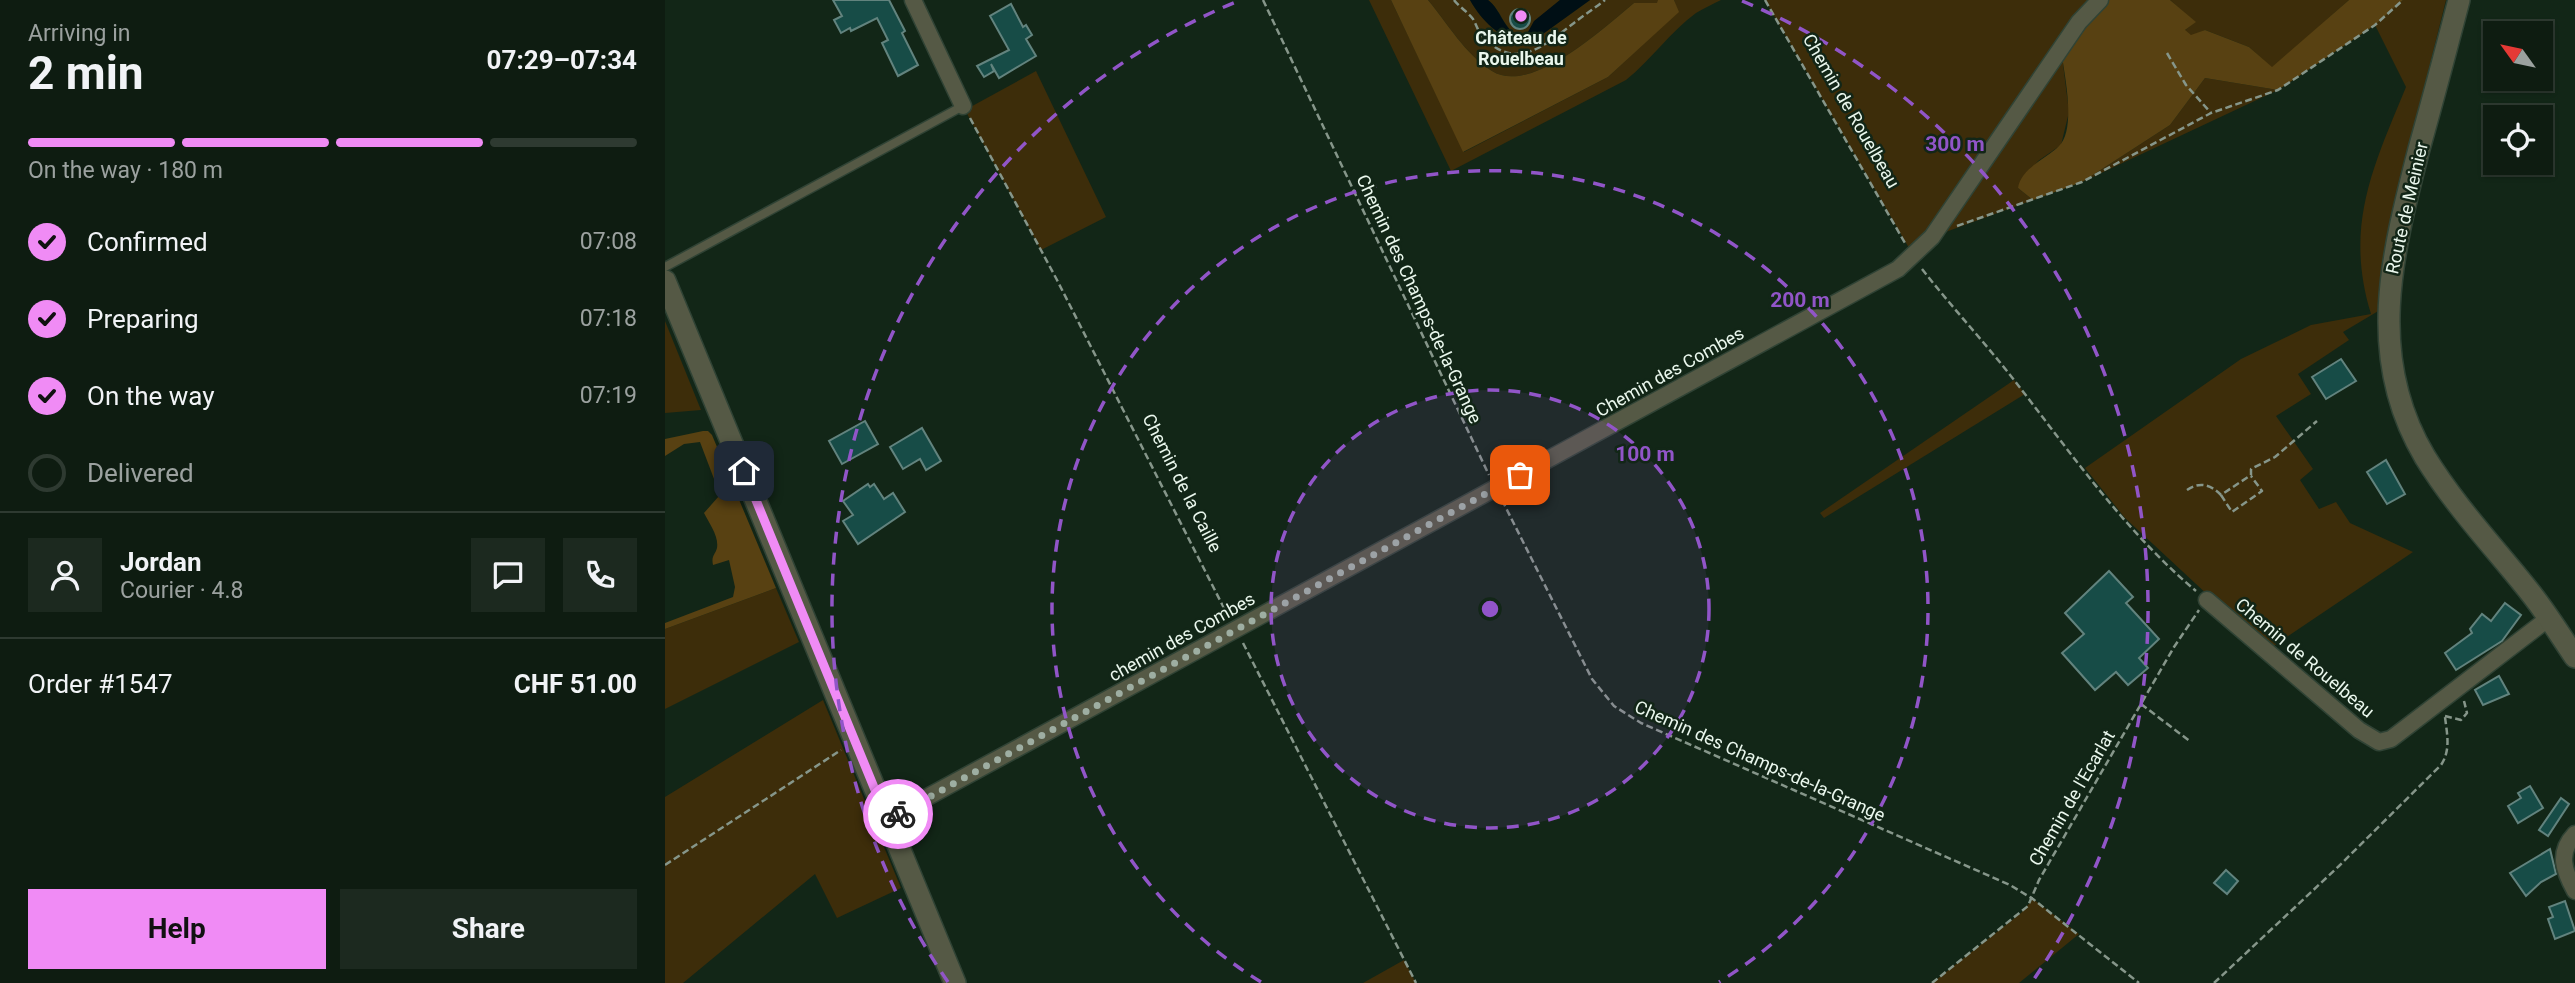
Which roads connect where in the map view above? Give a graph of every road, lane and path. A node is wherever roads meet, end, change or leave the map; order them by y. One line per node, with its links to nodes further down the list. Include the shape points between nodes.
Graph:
1 (913, 0): 10 (street)
2 (1263, 0): 19 (path, Chemin des Champs-de-la-Grange)
3 (1454, 0): 4 (path, via 1496,48 1523,54 1547,44)
4 (1605, 0)
5 (1765, 0): 13 (path, Chemin de Rouelbeau)
6 (2100, 0): 12 (street, Chemin des Combes, via 2079,22)
7 (2403, 0): 11 (path, via 2278,90)
8 (2459, 0): 24 (street, Route de Meinier, via 2393,257 2388,312 2391,363 2401,405 2430,464)
9 (2167, 53): 11 (path)
10 (963, 106): 14 (lane); 25 (path, Chemin de la Caille)
11 (2211, 114): 12 (path, via 2082,182 1959,226)
12 (1945, 219): 19 (street, Chemin des Combes, via 1922,248 1891,273)
13 (1904, 241)
14 (665, 267)
15 (1924, 271): 22 (path, via 2106,499)
16 (665, 281): 29 (street)
17 (2318, 421): 18 (path, via 2275,457 2251,469)
18 (2251, 475): 21 (path); 21 (path, via 2262,491 2232,512)
19 (1495, 488): 25 (street, chemin des Combes); 35 (path, Chemin des Champs-de-la-Grange, via 1583,663 1615,706 1641,723)
20 (2187, 489): 21 (path, via 2205,485)
21 (2221, 495)
22 (2194, 590)
23 (2207, 600): 27 (street, Chemin de Rouelbeau, via 2372,740 2391,738); 28 (path, Chemin de l'Ecarlat)
24 (2549, 618): 26 (street, Route de Meinier); 27 (street, Chemin de Rouelbeau)
25 (1236, 630): 31 (street, chemin des Combes); 37 (path, Chemin de la Caille)
26 (2575, 657)
27 (2456, 689): 40 (path, via 2467,713 2461,720 2445,716 2447,754 2441,765)
28 (2141, 704): 30 (path); 35 (path, Chemin de l'Ecarlat, via 2039,880)
29 (855, 740): 31 (street); 33 (path)
30 (2191, 742)
31 (887, 819): 36 (street)
32 (2575, 834): 34 (street, via 2563,858)
33 (665, 865)
34 (2575, 891)
35 (2033, 899): 38 (path, Chemin de l'Ecarlat); 39 (path, Chemin des Champs-de-la-Grange)
36 (955, 983)
37 (1416, 983)
38 (1932, 983)
39 (2140, 983)
40 (2214, 983)

